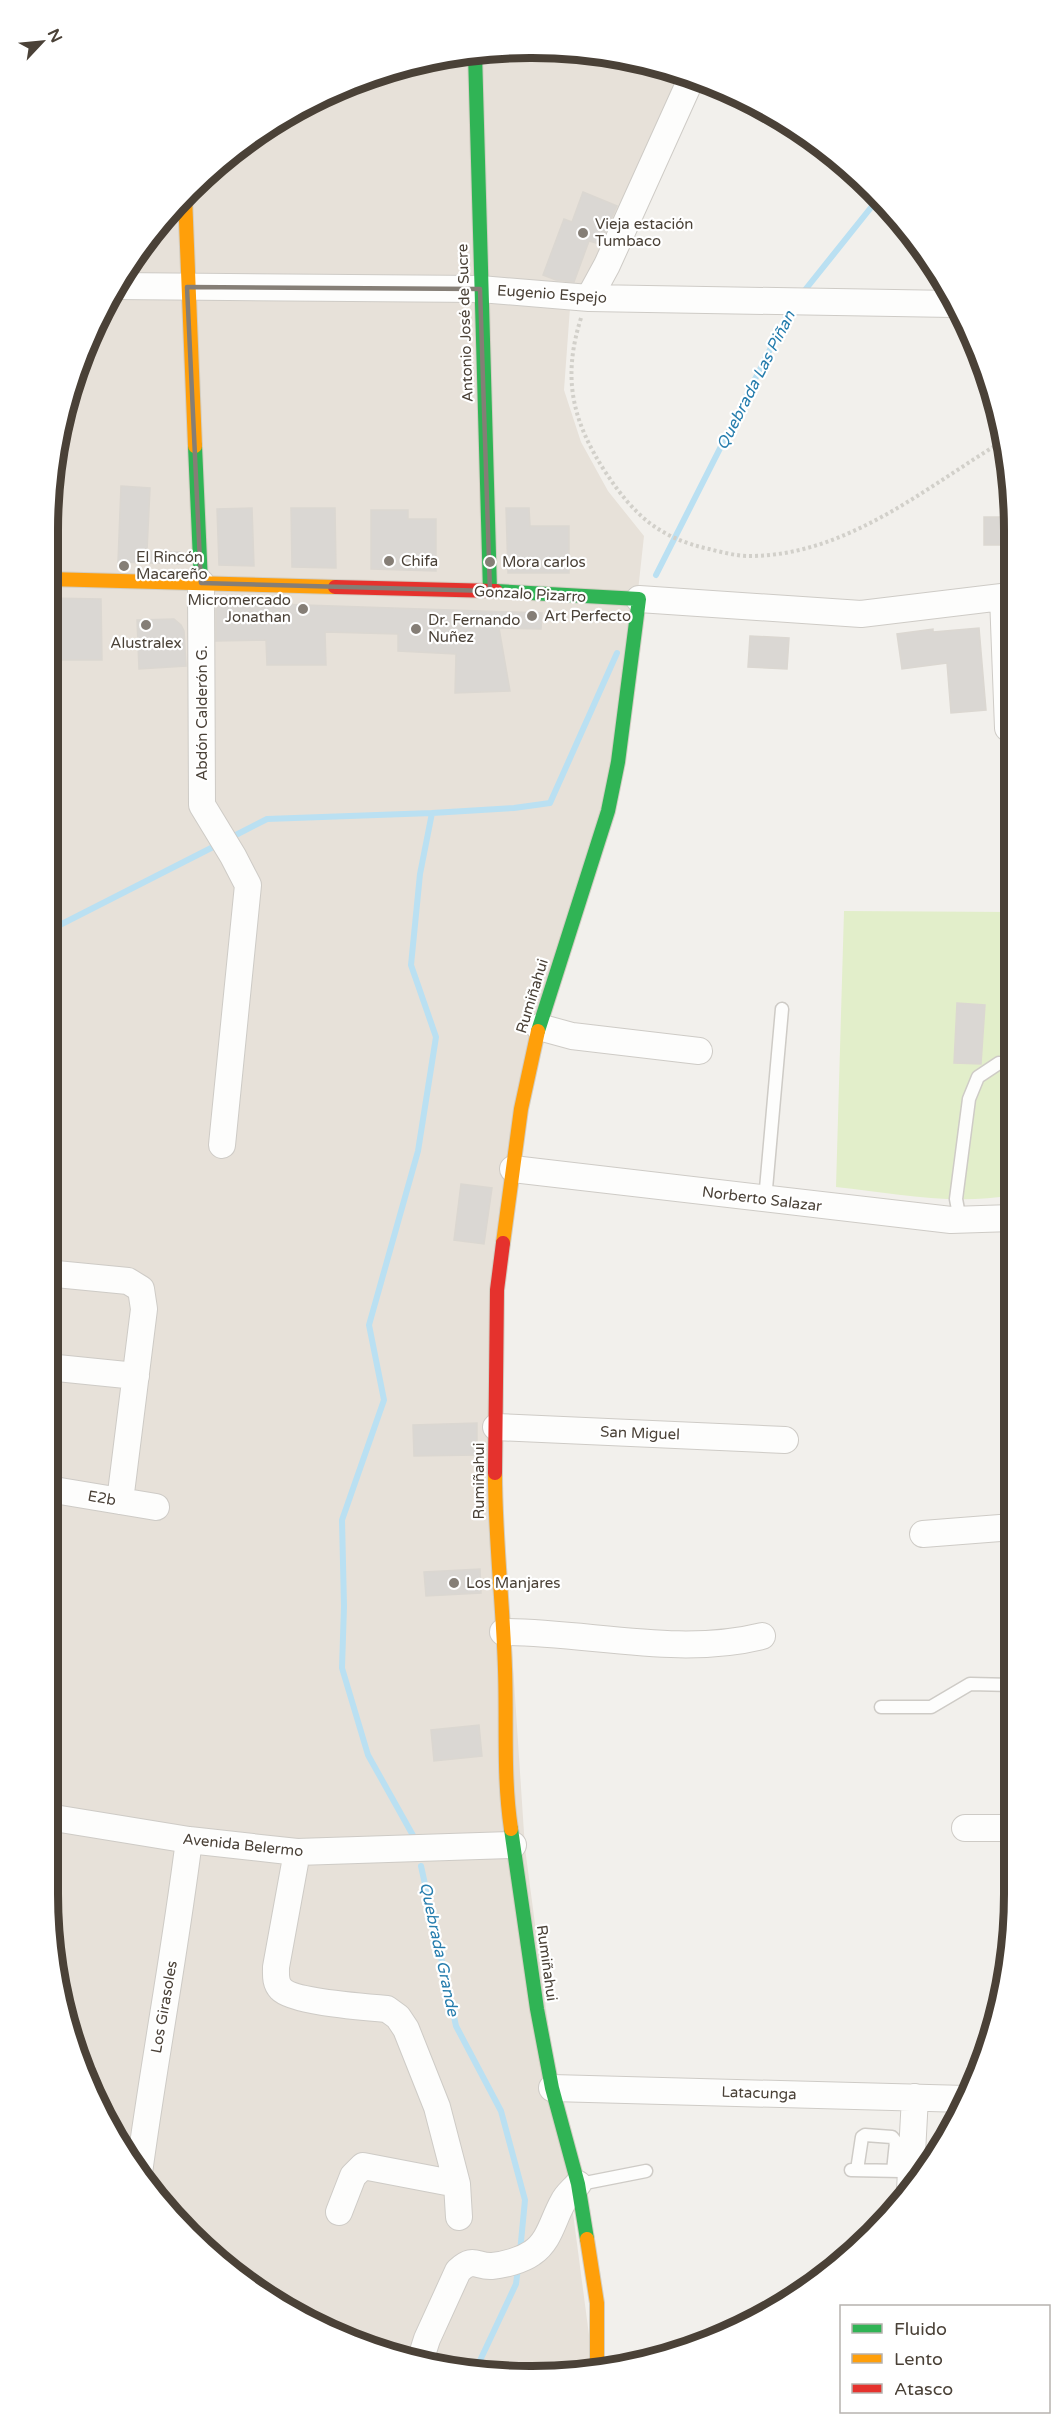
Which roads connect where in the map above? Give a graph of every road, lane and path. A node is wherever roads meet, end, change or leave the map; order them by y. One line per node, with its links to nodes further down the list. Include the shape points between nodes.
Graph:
1 (475, 62): 6 (street, Antonio José de Sucre)
2 (688, 86): 7 (street)
3 (185, 209): 5 (street, Abdón Calderón G.)
4 (127, 286): 5 (street, Eugenio Espejo)
5 (188, 287): 6 (street, Eugenio Espejo); 11 (street, Abdón Calderón G.)
6 (480, 289): 7 (street, Eugenio Espejo); 12 (street, Antonio José de Sucre)
7 (589, 298): 8 (street, Eugenio Espejo); 9 (path, via 570,360 577,413 624,499 645,522 688,543 747,556 804,549 879,519)
8 (945, 304)
9 (995, 446)
10 (58, 579): 11 (street, Gonzalo Pizarro)
11 (201, 583): 12 (street, Gonzalo Pizarro); 19 (street, Abdón Calderón G., via 202,805 248,885)
12 (490, 591): 14 (street, Gonzalo Pizarro)
13 (1004, 596): 14 (street, Gonzalo Pizarro, via 861,614)
14 (639, 598): 16 (street, Rumiñahui, via 608,812)
15 (782, 1009): 21 (lane)
16 (539, 1027): 17 (street, via 572,1036); 20 (street, Rumiñahui)
17 (699, 1051)
18 (999, 1063): 23 (lane, via 978,1077 969,1099 956,1199)
19 (222, 1145)
20 (513, 1169): 21 (street, Norberto Salazar); 27 (street, Rumiñahui, via 497,1290)
21 (765, 1200): 23 (street, Norberto Salazar)
22 (1004, 1218): 23 (street, Norberto Salazar)
23 (960, 1220)
24 (58, 1274): 26 (street, via 128,1281 141,1289 144,1309)
25 (58, 1368): 26 (street)
26 (136, 1376): 30 (street)
27 (496, 1427): 28 (street, San Miguel); 34 (street, Rumiñahui, via 495,1520)
28 (785, 1440)
29 (58, 1491): 30 (street, E2b)
30 (120, 1501): 31 (street, E2b)
31 (156, 1507)
32 (1004, 1528): 33 (street)
33 (923, 1534)
34 (503, 1632): 35 (street, via 700,1644); 42 (street, Rumiñahui, via 507,1801)
35 (762, 1635)
36 (1004, 1685): 37 (lane, via 970,1684 932,1707)
37 (881, 1707)
38 (58, 1819): 41 (street, Avenida Belermo)
39 (965, 1828): 40 (street)
40 (1004, 1828)
41 (189, 1840): 43 (street, Avenida Belermo); 47 (street, Los Girasoles)
42 (513, 1845): 43 (street, Avenida Belermo); 44 (street, Rumiñahui)
43 (297, 1852): 50 (street, via 276,1966 279,1987 293,1997 387,2009 398,2017 437,2107)
44 (552, 2088): 45 (street, Latacunga); 51 (street, Rumiñahui)
45 (915, 2097): 46 (street, Latacunga); 49 (street)
46 (957, 2099)
47 (141, 2162)
48 (646, 2171): 51 (lane)
49 (905, 2177): 49 (lane, via 892,2137 862,2137 854,2170)
50 (458, 2184): 52 (street, via 363,2166 352,2176); 53 (street)
51 (578, 2184): 54 (street, via 563,2201 545,2241 527,2256 490,2266 474,2262 458,2271); 55 (street, Rumiñahui, via 597,2303)
52 (339, 2212)
53 (459, 2217)
54 (422, 2353)
55 (597, 2361)

